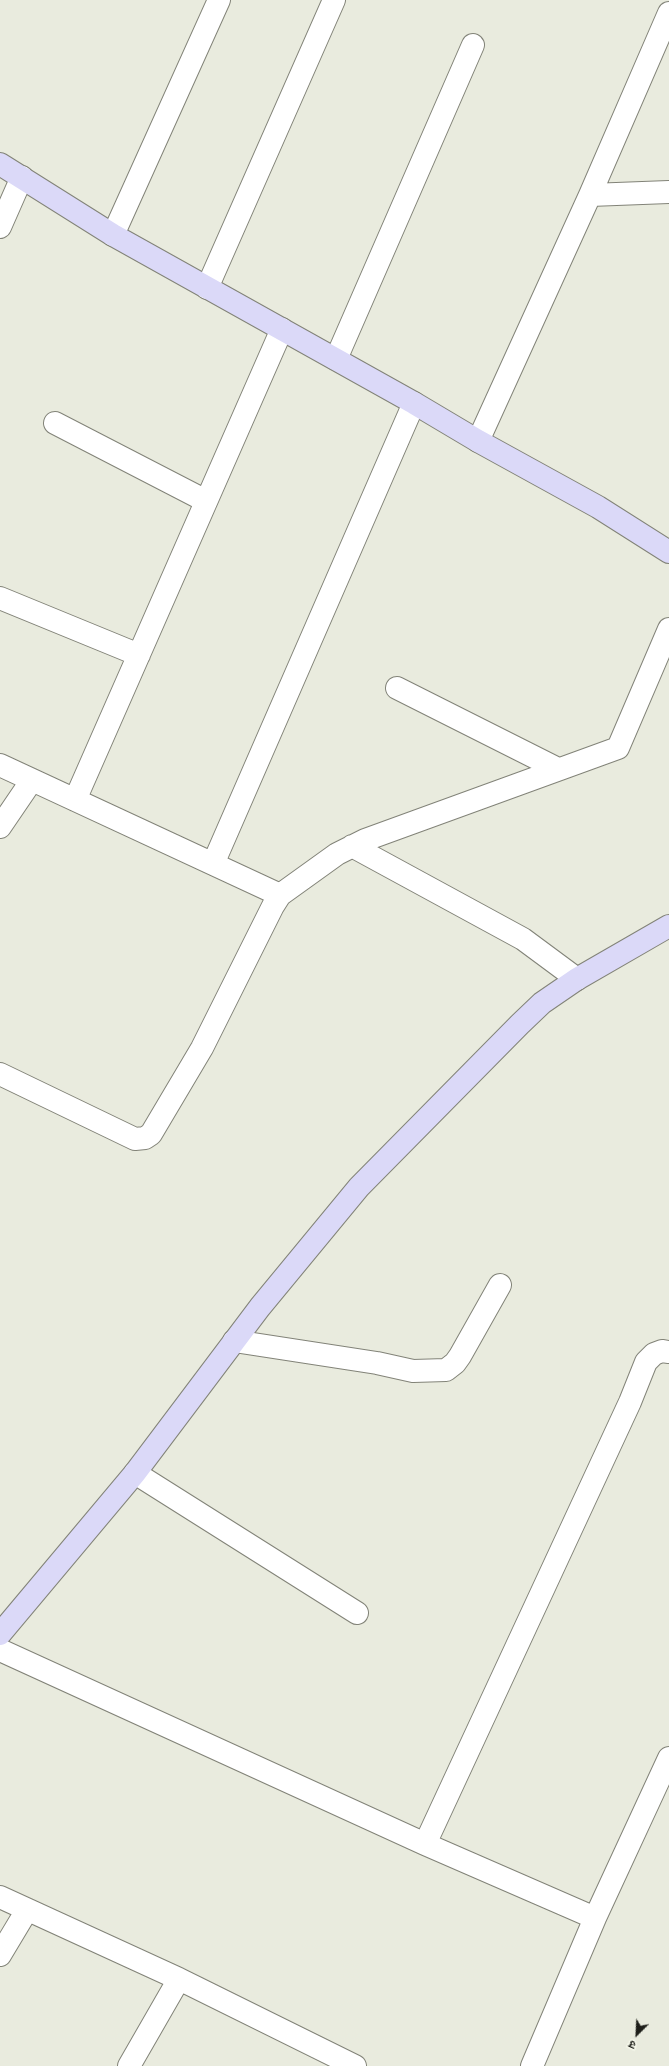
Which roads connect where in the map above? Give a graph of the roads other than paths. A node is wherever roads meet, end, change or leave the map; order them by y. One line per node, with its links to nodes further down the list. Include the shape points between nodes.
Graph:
1 (219, 0): 10 (street)
2 (334, 0): 11 (street)
3 (669, 13): 8 (street)
4 (473, 45): 13 (street)
5 (0, 164): 6 (street)
6 (22, 176): 9 (street); 10 (street)
7 (669, 192): 8 (street)
8 (590, 195): 16 (street)
9 (0, 227)
10 (113, 235): 11 (street)
11 (207, 288): 12 (street)
12 (282, 329): 13 (street); 17 (street)
13 (336, 360): 14 (street)
14 (414, 403): 16 (street); 29 (street)
15 (55, 423): 17 (street)
16 (478, 441): 18 (street, via 598,508)
17 (206, 501): 21 (street)
18 (669, 552)
19 (0, 598): 21 (street)
20 (669, 629): 24 (street, via 618,748)
21 (139, 655): 26 (street)
22 (397, 688): 24 (street)
23 (0, 765): 25 (street)
24 (558, 769): 28 (street)
25 (32, 780): 26 (street); 27 (street)
26 (75, 800): 29 (street)
27 (0, 827)
28 (352, 846): 30 (street); 32 (street, via 523,939)
29 (212, 864): 30 (street)
30 (280, 895): 33 (street, via 202,1048 151,1134 145,1138 131,1137)
31 (669, 926): 32 (street)
32 (577, 979): 35 (street, via 542,1003 359,1187)
33 (0, 1074)
34 (500, 1285): 35 (street, via 460,1356 446,1370 413,1371)
35 (234, 1340): 37 (street)
36 (669, 1352): 42 (street, via 654,1354 646,1362 630,1402)
37 (135, 1473): 38 (street); 39 (street)
38 (357, 1613)
39 (0, 1634)
40 (0, 1650): 42 (street)
41 (669, 1758): 45 (street)
42 (425, 1844): 45 (street)
43 (0, 1897): 44 (street)
44 (27, 1910): 46 (street); 47 (street)
45 (595, 1918): 50 (street)
46 (0, 1956)
47 (178, 1979): 48 (street); 49 (street)
48 (129, 2066)
49 (355, 2066)
50 (532, 2066)

